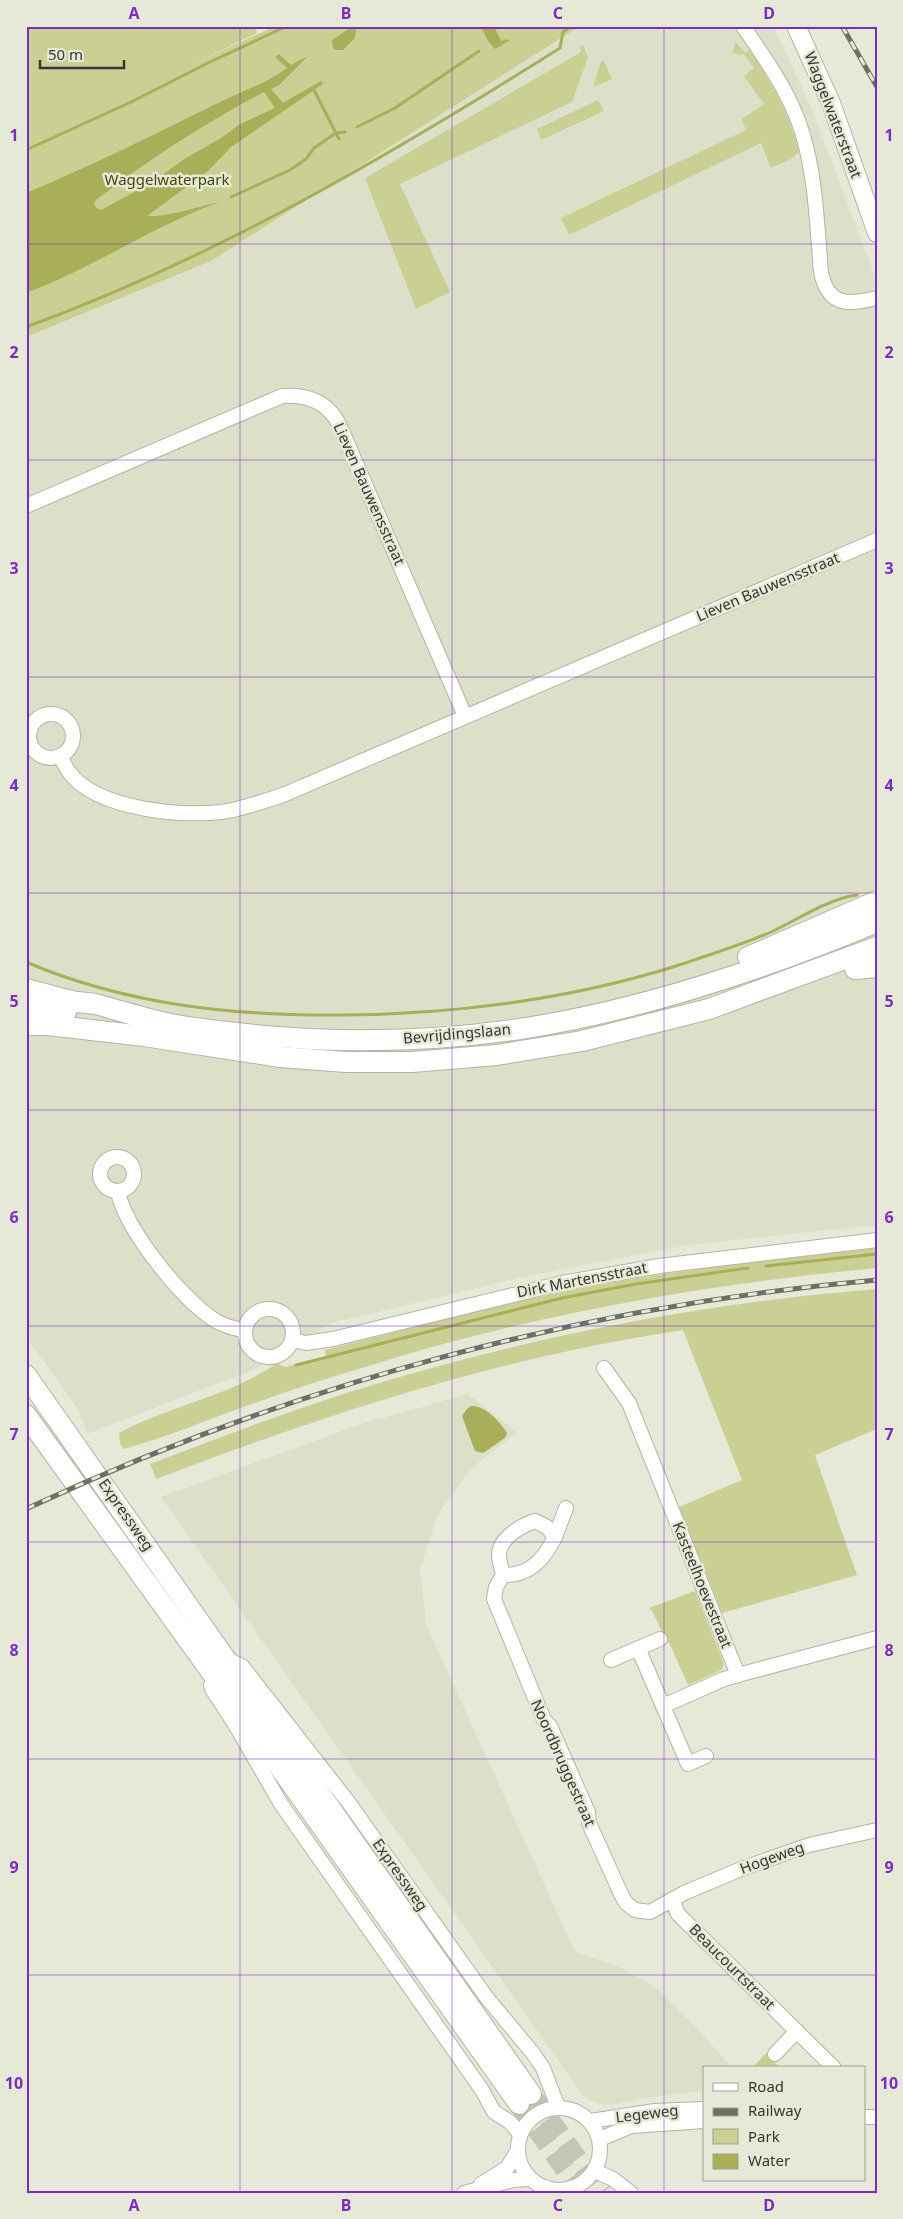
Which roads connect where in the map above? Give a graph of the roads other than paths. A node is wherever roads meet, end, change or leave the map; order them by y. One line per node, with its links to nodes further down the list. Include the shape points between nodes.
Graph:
1 (743, 26): 4 (street, via 781,84 802,131 813,179 825,286 834,297 846,303)
2 (796, 26): 3 (main road, Waggelwaterstraat, via 831,103)
3 (877, 233)
4 (877, 298)
5 (26, 506): 7 (street, Lieven Bauwensstraat, via 282,396 300,396 317,401 335,416 339,424)
6 (877, 540): 7 (street, Lieven Bauwensstraat)
7 (465, 716): 8 (street, Lieven Bauwensstraat, via 283,795 209,813 152,810 111,799 82,784 70,773)
8 (60, 756)
9 (877, 896): 11 (highway)
10 (877, 901): 11 (highway)
11 (843, 917): 22 (highway, via 736,962 650,991)
12 (877, 922): 22 (highway, Bevrijdingslaan, via 786,958 685,992)
13 (877, 948): 19 (highway, Bevrijdingslaan)
14 (877, 962): 16 (highway)
15 (877, 967): 16 (highway)
16 (855, 969): 19 (highway, via 792,990)
17 (26, 980): 20 (highway)
18 (26, 988): 20 (highway, Bevrijdingslaan)
19 (762, 991): 24 (highway, Bevrijdingslaan, via 662,1022 582,1042 498,1055 412,1062 280,1058)
20 (96, 1004): 22 (highway, Bevrijdingslaan, via 148,1020 187,1027 253,1035 357,1040 480,1034)
21 (26, 1005): 24 (highway, via 79,1015)
22 (620, 1009)
23 (26, 1025): 24 (highway, via 48,1024)
24 (144, 1036)
25 (118, 1192): 27 (street, via 120,1204 143,1242 193,1304 218,1322)
26 (877, 1240): 28 (street, Dirk Martensstraat, via 659,1266 505,1296 333,1340 306,1343)
27 (245, 1330): 28 (street, via 249,1347 264,1357 280,1355); 28 (street, via 255,1314 274,1309 290,1320)
28 (292, 1340)
29 (604, 1368): 41 (street, Kasteelhoevestraat, via 629,1403)
30 (26, 1375): 38 (highway, Expressweg)
31 (26, 1415): 40 (highway, Expressweg)
32 (566, 1508): 33 (street)
33 (555, 1537): 34 (street, via 544,1557 530,1570); 34 (street, Noordbruggestraat, via 547,1527 535,1521 521,1526 502,1545 499,1554)
34 (503, 1575): 45 (street, Noordbruggestraat, via 494,1599 621,1894 626,1903 639,1912 650,1912)
35 (877, 1638): 41 (street)
36 (660, 1639): 37 (street)
37 (638, 1648): 39 (street); 42 (street)
38 (224, 1657): 40 (highway, Expressweg, via 525,2099); 49 (street, Expressweg, via 242,1666 349,1803 487,1998 543,2068)
39 (611, 1660)
40 (209, 1672): 53 (street, Expressweg, via 212,1689 281,1804 482,2090 494,2112 510,2122)
41 (738, 1675): 42 (street)
42 (663, 1706): 43 (street, via 688,1764)
43 (706, 1756)
44 (877, 1830): 45 (street, Hogeweg, via 809,1845 741,1869)
45 (672, 1900): 46 (street, Beaucourtstraat, via 678,1914)
46 (797, 2032): 47 (street); 48 (street, Beaucourtstraat)
47 (775, 2054)
48 (832, 2066)
49 (558, 2107): 51 (street, via 569,2108); 53 (street, via 534,2116)
50 (703, 2109): 51 (street, Legeweg, via 655,2111)
51 (591, 2121): 54 (street)
52 (703, 2121): 54 (street, Legeweg, via 631,2126)
53 (520, 2134): 55 (street)
54 (600, 2139): 56 (street, via 601,2150)
55 (518, 2150): 57 (street, via 519,2161); 58 (street, via 507,2168)
56 (595, 2171): 59 (street, via 579,2186); 60 (street, via 613,2178)
57 (529, 2179): 58 (street); 59 (street)
58 (468, 2191)
59 (560, 2192)
60 (630, 2193)

